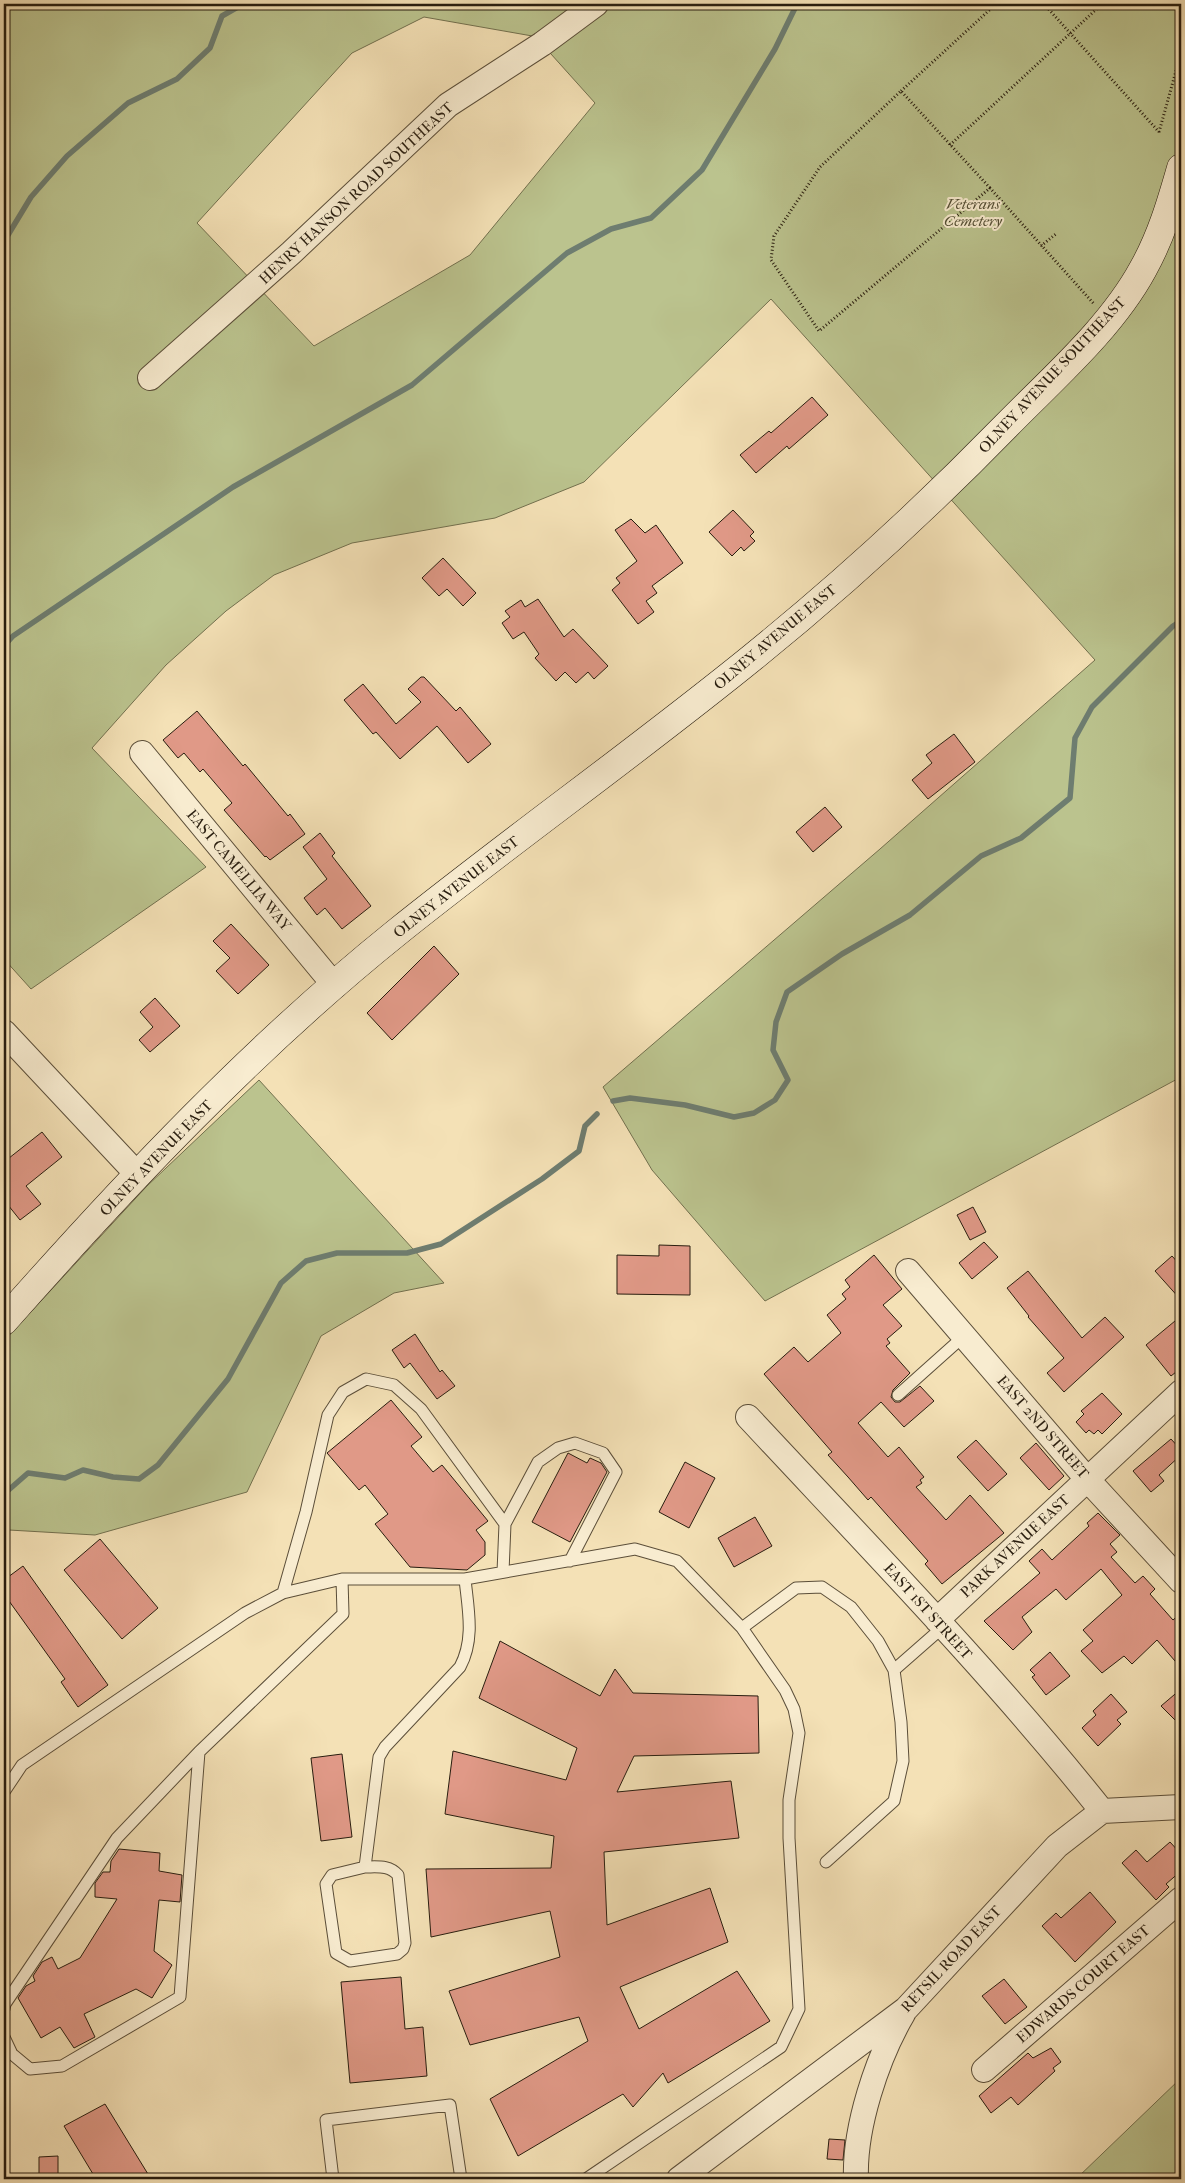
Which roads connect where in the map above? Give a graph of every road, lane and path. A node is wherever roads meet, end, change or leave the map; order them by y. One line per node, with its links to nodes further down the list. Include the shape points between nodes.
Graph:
1 (596, 4): 14 (street, HENRY HANSON ROAD SOUTHEAST, via 542,44 448,105 292,253)
2 (996, 4): 7 (path)
3 (1044, 4): 5 (path)
4 (1102, 4): 5 (path)
5 (1070, 33): 6 (path, via 1159,132); 8 (path)
6 (1181, 53)
7 (901, 91): 8 (path); 10 (path, via 820,167 774,236 771,260 819,332)
8 (950, 145): 10 (path)
9 (1181, 168): 13 (main road, OLNEY AVENUE SOUTHEAST, via 1152,250 1130,290)
10 (990, 188): 12 (path)
11 (1057, 233): 12 (path)
12 (1042, 246): 13 (path)
13 (1107, 320): 15 (main road, OLNEY AVENUE SOUTHEAST)
14 (150, 378)
15 (943, 490): 17 (main road, OLNEY AVENUE EAST, via 750,659 394,935)
16 (142, 754): 17 (street, EAST CAMELLIA WAY)
17 (335, 986): 19 (main road, OLNEY AVENUE EAST, via 270,1044)
18 (4, 1032): 19 (street)
19 (137, 1174): 21 (main road, OLNEY AVENUE EAST)
20 (908, 1271): 22 (street, EAST 2ND STREET)
21 (4, 1321)
22 (964, 1336): 24 (lane); 26 (street, EAST 2ND STREET)
23 (1181, 1392): 26 (street, PARK AVENUE EAST)
24 (898, 1395)
25 (748, 1417): 34 (street, EAST 1ST STREET)
26 (1087, 1478): 32 (street, EAST 2ND STREET); 34 (street, PARK AVENUE EAST)
27 (505, 1524): 28 (lane, via 538,1462 558,1448 575,1443 603,1453 616,1472); 29 (lane); 33 (lane, via 421,1409 394,1385 366,1379 343,1392 328,1415)
28 (570, 1560): 29 (lane); 35 (lane, via 635,1549 677,1561)
29 (503, 1572): 31 (lane)
30 (342, 1579): 31 (lane); 33 (lane); 37 (lane, via 343,1614)
31 (465, 1579): 42 (lane, via 470,1629 467,1654 460,1667 379,1757)
32 (1181, 1580)
33 (283, 1593): 38 (lane, via 245,1613 22,1765)
34 (940, 1623): 36 (lane); 40 (street, EAST 1ST STREET)
35 (742, 1628): 36 (lane, via 796,1588 822,1587 851,1606 878,1641); 51 (lane, via 785,1690 794,1709 798,1733 789,1800 789,1838 799,2009 781,2047)
36 (894, 1670): 41 (lane, via 903,1762 894,1801)
37 (199, 1752): 45 (lane, via 116,1838); 46 (lane, via 180,1997 62,2066 30,2069 12,2054)
38 (4, 1792)
39 (1181, 1807): 40 (street)
40 (1102, 1811): 44 (street, RETSIL ROAD EAST, via 1057,1846)
41 (826, 1862)
42 (365, 1867): 42 (lane, via 387,1867 398,1875 405,1943 397,1954 350,1962 336,1953 326,1884 332,1875)
43 (1181, 1899): 47 (street, EDWARDS COURT EAST)
44 (906, 2009): 48 (street, RETSIL ROAD EAST); 53 (street, via 891,2035 867,2104)
45 (4, 2010)
46 (4, 2037)
47 (984, 2070)
48 (698, 2171): 52 (street, RETSIL ROAD EAST)
49 (333, 2179): 50 (lane, via 326,2120 450,2105)
50 (461, 2179)
51 (586, 2179)
52 (679, 2179)
53 (856, 2179)

